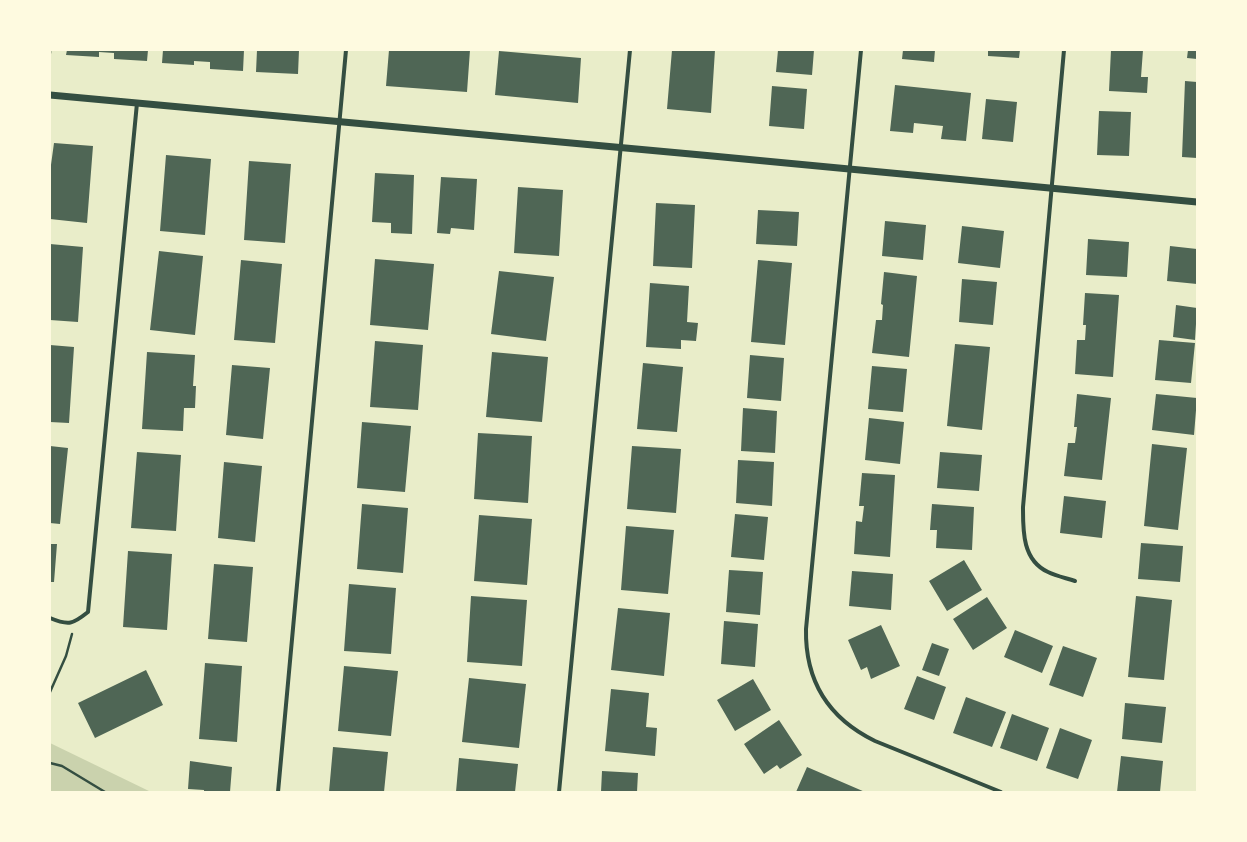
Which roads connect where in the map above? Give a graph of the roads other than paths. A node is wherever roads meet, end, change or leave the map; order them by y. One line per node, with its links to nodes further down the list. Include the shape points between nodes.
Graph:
1 (346, 50): 7 (street)
2 (630, 50): 8 (street)
3 (861, 50): 9 (street)
4 (1064, 50): 10 (street)
5 (50, 95): 6 (street)
6 (137, 103): 7 (street); 13 (street, via 88,612 75,622 62,624)
7 (339, 122): 8 (street); 14 (street)
8 (620, 148): 9 (street); 15 (street)
9 (849, 167): 10 (street); 16 (street, via 806,629 809,665 829,706 856,731)
10 (1051, 188): 11 (street); 12 (street, via 1022,506 1024,541 1034,562 1047,572)
11 (1197, 202)
12 (1075, 581)
13 (50, 618)
14 (278, 792)
15 (559, 792)
16 (1001, 792)

